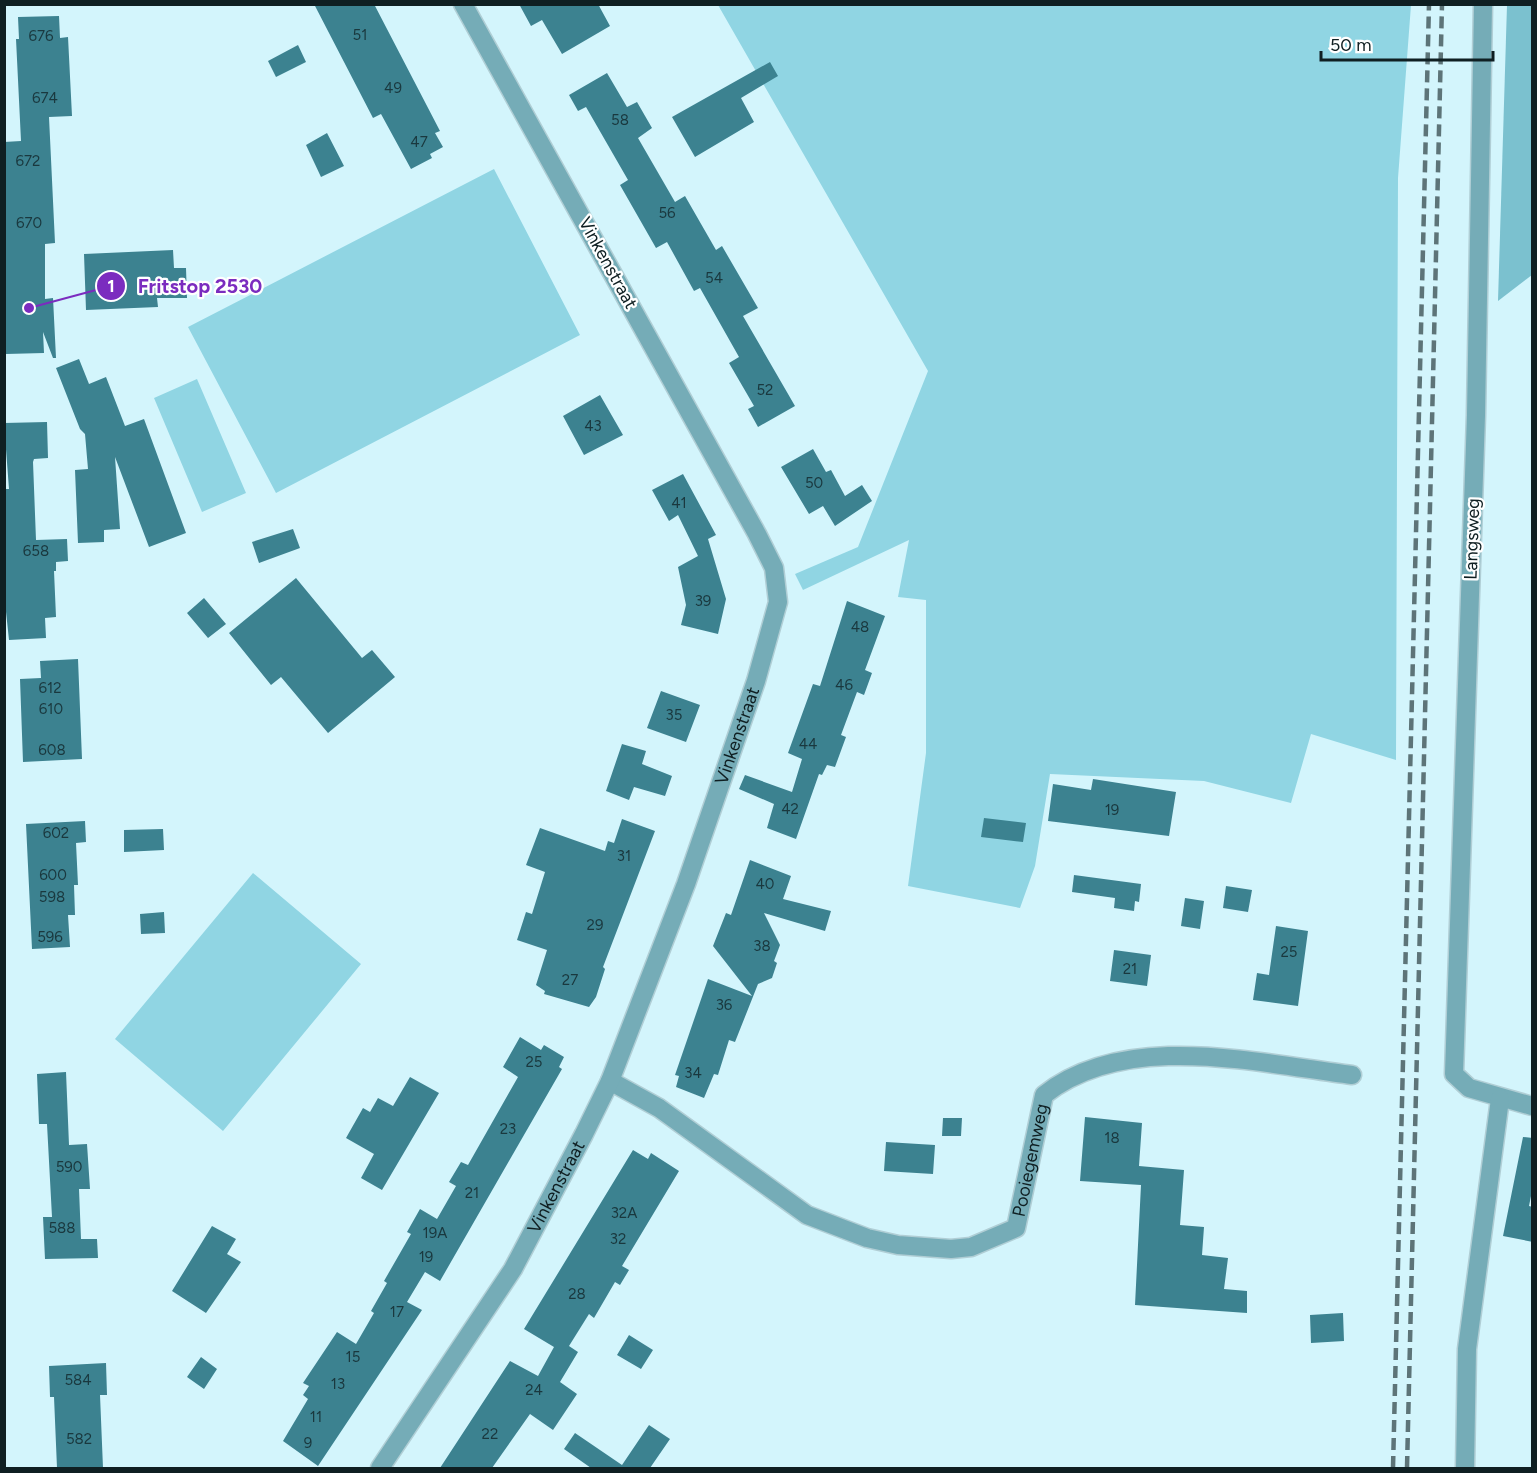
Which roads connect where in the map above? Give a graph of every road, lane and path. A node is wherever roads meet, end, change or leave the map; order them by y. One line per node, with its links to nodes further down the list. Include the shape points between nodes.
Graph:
1 (463, 4): 4 (street, Vinkenstraat, via 752,524 774,568 777,585 778,602 756,681 686,884)
2 (1483, 4): 5 (street, Langsweg, via 1476,415 1454,1074 1469,1088)
3 (1352, 1075): 4 (street, Pooiegemweg, via 1174,1054 1117,1061 1066,1079 1044,1095 1016,1228 971,1247 951,1249 898,1245 807,1215 659,1108)
4 (609, 1081): 7 (street, Vinkenstraat, via 513,1269)
5 (1500, 1099): 6 (street); 8 (street, via 1467,1349)
6 (1533, 1106)
7 (380, 1468)
8 (1465, 1468)

